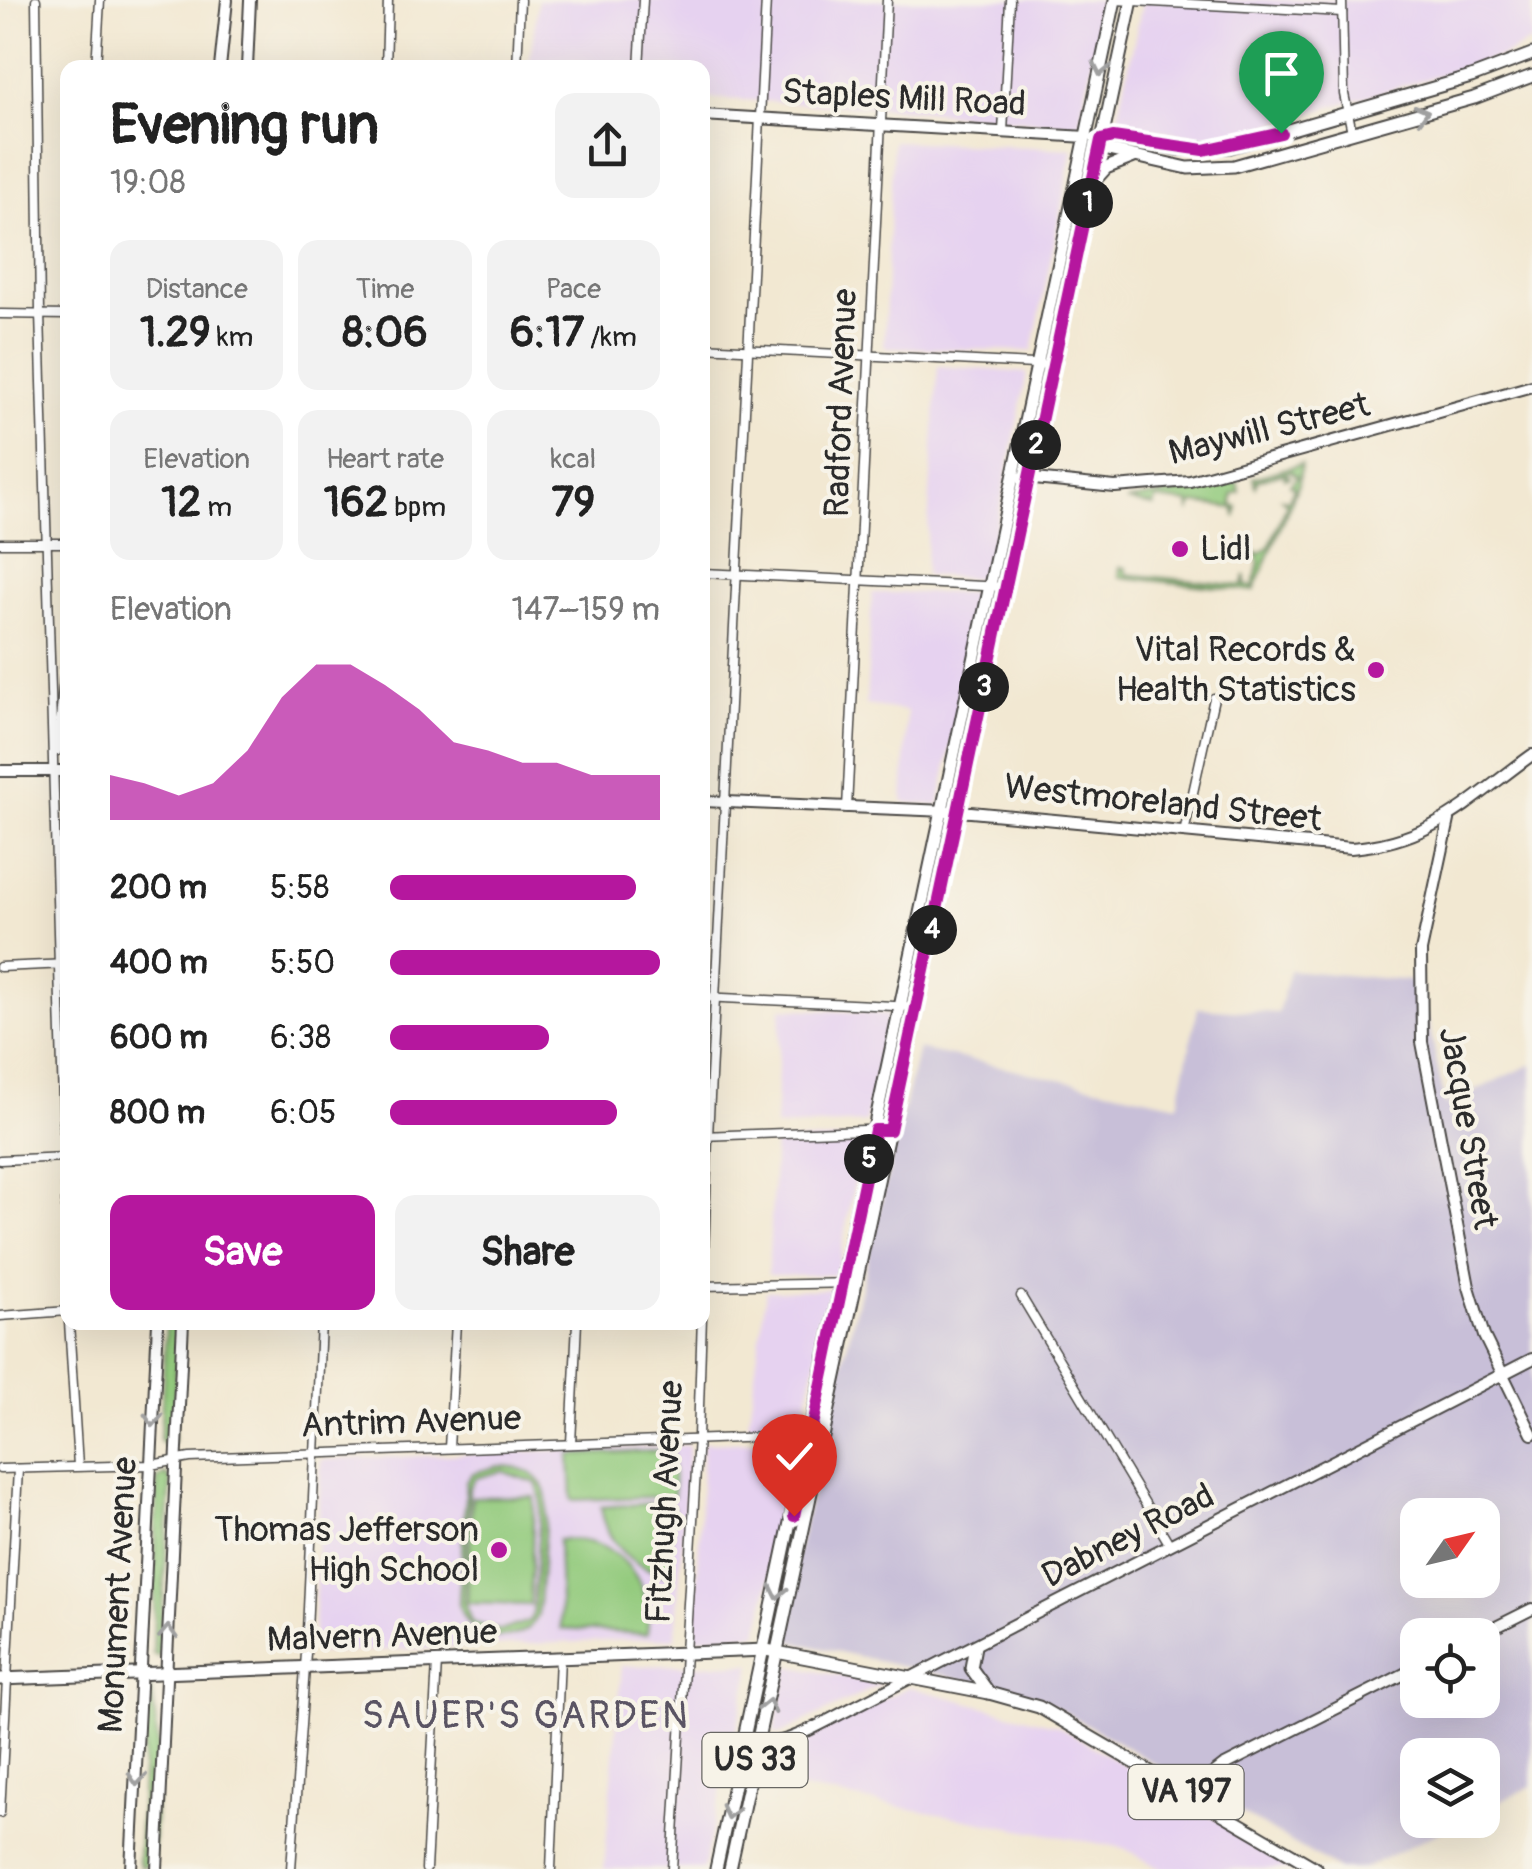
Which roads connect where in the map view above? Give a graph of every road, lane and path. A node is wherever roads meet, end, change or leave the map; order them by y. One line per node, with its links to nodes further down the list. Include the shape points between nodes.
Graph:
1 (36, 0): 33 (street)
2 (100, 0): 16 (street)
3 (227, 0): 17 (street)
4 (250, 0): 18 (street)
5 (388, 0): 19 (street)
6 (520, 0): 20 (street)
7 (642, 0): 21 (street)
8 (766, 0): 25 (street, Fitzhugh Avenue)
9 (887, 0): 26 (street, Radford Avenue)
10 (1010, 0): 27 (street)
11 (1115, 0): 13 (street); 29 (main road, one-way to 29)
12 (1342, 0): 14 (street)
13 (1132, 1): 14 (street); 30 (main road)
14 (1342, 12): 23 (street)
15 (1532, 54): 23 (main road, Staples Mill Road)
16 (96, 60)
17 (221, 60)
18 (246, 60)
19 (386, 60)
20 (517, 60)
21 (639, 60)
22 (1532, 76): 28 (main road, Staples Mill Road, one-way to 22)
23 (1347, 113): 28 (street); 30 (main road, Staples Mill Road, via 1214,149)
24 (710, 115): 25 (street, Staples Mill Road)
25 (759, 117): 26 (street, Staples Mill Road); 37 (street, Fitzhugh Avenue)
26 (880, 126): 27 (street, Staples Mill Road); 38 (street, Radford Avenue)
27 (1003, 132): 29 (street, Staples Mill Road)
28 (1352, 132): 31 (main road, Staples Mill Road, via 1220,168)
29 (1087, 137): 30 (main road, Staples Mill Road); 39 (main road, US 33)
30 (1101, 140): 31 (main road, Staples Mill Road, via 1108,150); 32 (main road)
31 (1134, 157): 32 (main road, via 1106,168)
32 (1091, 187): 40 (main road, US 33)
33 (40, 313): 34 (street); 35 (street); 44 (street)
34 (0, 314)
35 (60, 314)
36 (710, 347): 37 (street)
37 (747, 349): 38 (street); 48 (street, Fitzhugh Avenue)
38 (870, 355): 39 (street); 49 (street, Radford Avenue)
39 (1038, 364): 40 (street); 42 (main road, US 33)
40 (1053, 365): 43 (main road, US 33)
41 (1532, 386): 43 (street, Maywill Street, via 1190,481 1116,487)
42 (1014, 477): 43 (street, Maywill Street); 50 (main road, US 33)
43 (1028, 479): 51 (main road, US 33)
44 (48, 542): 45 (street); 46 (street); 53 (street)
45 (60, 542)
46 (0, 543)
47 (710, 574): 48 (street)
48 (738, 576): 49 (street); 58 (street, Fitzhugh Avenue)
49 (860, 582): 50 (street); 59 (street, Radford Avenue)
50 (990, 587): 51 (street); 60 (main road, US 33)
51 (1005, 587): 61 (main road, US 33)
52 (1214, 698): 63 (street)
53 (60, 753)
54 (1532, 755): 62 (street, Westmoreland Street)
55 (0, 771): 56 (street)
56 (60, 771)
57 (710, 801): 58 (street, Westmoreland Street)
58 (725, 802): 59 (street, Westmoreland Street); 67 (street, Fitzhugh Avenue)
59 (847, 808): 60 (street, Westmoreland Street)
60 (943, 812): 61 (street, Westmoreland Street); 68 (main road, US 33)
61 (957, 812): 63 (street, Westmoreland Street); 68 (main road, US 33)
62 (1448, 820): 63 (street, Westmoreland Street, via 1400,841 1351,848); 89 (street, Jacque Street, via 1421,952 1422,1042 1469,1287)
63 (1184, 833)
64 (60, 964): 65 (street)
65 (0, 967)
66 (710, 998): 67 (street)
67 (718, 998): 68 (street); 69 (street, Fitzhugh Avenue)
68 (908, 1006): 70 (main road, US 33); 71 (main road, US 33)
69 (710, 1083)
70 (875, 1130): 71 (street); 72 (street); 75 (main road, US 33)
71 (890, 1130): 76 (main road, US 33)
72 (710, 1136)
73 (60, 1157): 74 (street)
74 (0, 1160)
75 (843, 1283): 76 (street); 77 (street); 91 (main road, US 33)
76 (857, 1283): 92 (main road, US 33)
77 (710, 1286)
78 (1020, 1296): 102 (street)
79 (60, 1312): 80 (street)
80 (0, 1316)
81 (70, 1330): 99 (street)
82 (158, 1330): 98 (street, Monument Avenue, one-way to 98)
83 (182, 1330): 97 (street, Monument Avenue)
84 (320, 1330): 96 (street)
85 (456, 1330): 95 (street)
86 (578, 1330): 94 (street)
87 (702, 1330): 93 (street, Fitzhugh Avenue)
88 (1532, 1359): 89 (street, Dabney Road)
89 (1502, 1375): 90 (street, Jacque Street); 102 (street, Dabney Road)
90 (1532, 1434)
91 (811, 1435): 92 (street, Antrim Avenue); 93 (street, Antrim Avenue); 106 (main road, US 33, one-way to 106)
92 (825, 1435): 106 (main road, US 33)
93 (698, 1437): 94 (street, Antrim Avenue); 107 (street, Fitzhugh Avenue)
94 (572, 1443): 95 (street, Antrim Avenue)
95 (449, 1448): 96 (street, Antrim Avenue)
96 (315, 1453): 97 (street, Antrim Avenue); 110 (street)
97 (174, 1460): 98 (street, Antrim Avenue); 112 (street, Monument Avenue, one-way to 97)
98 (151, 1465): 99 (street, Antrim Avenue); 111 (street, Monument Avenue)
99 (78, 1466): 100 (street, Antrim Avenue)
100 (18, 1469): 101 (street, Antrim Avenue); 115 (street)
101 (0, 1470)
102 (1170, 1545): 105 (street, Dabney Road)
103 (1532, 1609): 104 (street)
104 (1500, 1625)
105 (975, 1646): 114 (street, Dabney Road); 116 (main road, via 971,1668)
106 (773, 1651): 107 (main road, Malvern Avenue / VA 197); 114 (main road, VA 197); 117 (main road, US 33)
107 (684, 1652): 108 (main road, Malvern Avenue / VA 197); 125 (street, Fitzhugh Avenue)
108 (560, 1657): 109 (main road, Malvern Avenue / VA 197); 124 (street)
109 (437, 1662): 110 (main road, Malvern Avenue / VA 197); 123 (street)
110 (304, 1667): 112 (main road, Malvern Avenue / VA 197); 122 (street)
111 (143, 1672): 112 (main road, Malvern Avenue / VA 197); 115 (main road, Malvern Avenue / VA 197); 120 (street, Monument Avenue, one-way to 120)
112 (166, 1672): 121 (street, Monument Avenue)
113 (1400, 1676): 118 (street, via 1222,1766)
114 (911, 1677): 116 (main road, VA 197); 117 (street, Dabney Road, via 822,1723)
115 (4, 1679): 119 (street)
116 (989, 1693): 118 (main road, VA 197, via 1039,1707)
117 (752, 1745): 126 (main road, US 33, one-way to 126); 127 (main road, US 33)
118 (1188, 1794): 128 (main road, VA 197)
119 (0, 1813)
120 (131, 1869)
121 (157, 1869)
122 (291, 1869)
123 (426, 1869)
124 (551, 1869)
125 (672, 1869)
126 (716, 1869)
127 (730, 1869)
128 (1317, 1869)

